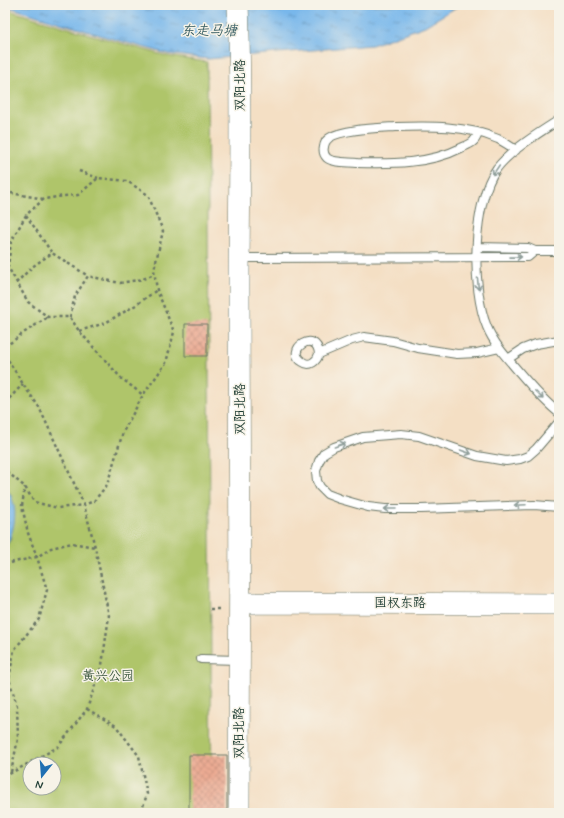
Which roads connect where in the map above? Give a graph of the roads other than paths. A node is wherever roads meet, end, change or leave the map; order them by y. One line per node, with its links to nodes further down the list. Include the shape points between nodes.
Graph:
1 (238, 5): 9 (street, 双阳北路)
2 (559, 120): 4 (lane)
3 (478, 133): 3 (lane, via 429,126 371,128 333,136 326,141 324,152 327,158 346,162 380,164 420,161 450,154 473,142); 4 (lane, via 499,139)
4 (516, 150): 5 (lane, one-way to 5, via 496,169 490,181 479,217)
5 (477, 247): 6 (lane, via 528,248); 8 (lane)
6 (535, 251): 7 (lane); 8 (lane, one-way to 6, via 528,257)
7 (559, 251)
8 (477, 257): 9 (lane); 11 (lane, one-way to 11, via 482,310 487,327)
9 (239, 258): 17 (street, 双阳北路)
10 (559, 340): 13 (lane, via 536,344)
11 (499, 348): 12 (lane, via 456,354 364,338 352,340); 13 (lane)
12 (319, 354)
13 (508, 359): 14 (lane, one-way to 14, via 531,387)
14 (559, 413)
15 (559, 422): 16 (lane, one-way to 15, via 368,507 327,494 317,481 316,470 324,453 334,448 363,437 401,434 419,436 477,456 506,461 520,459 536,449)
16 (559, 507)
17 (240, 603): 18 (street, 国权东路); 20 (street, 双阳北路)
18 (559, 604)
19 (201, 659): 20 (lane)
20 (240, 660): 21 (street, 双阳北路)
21 (239, 813)

